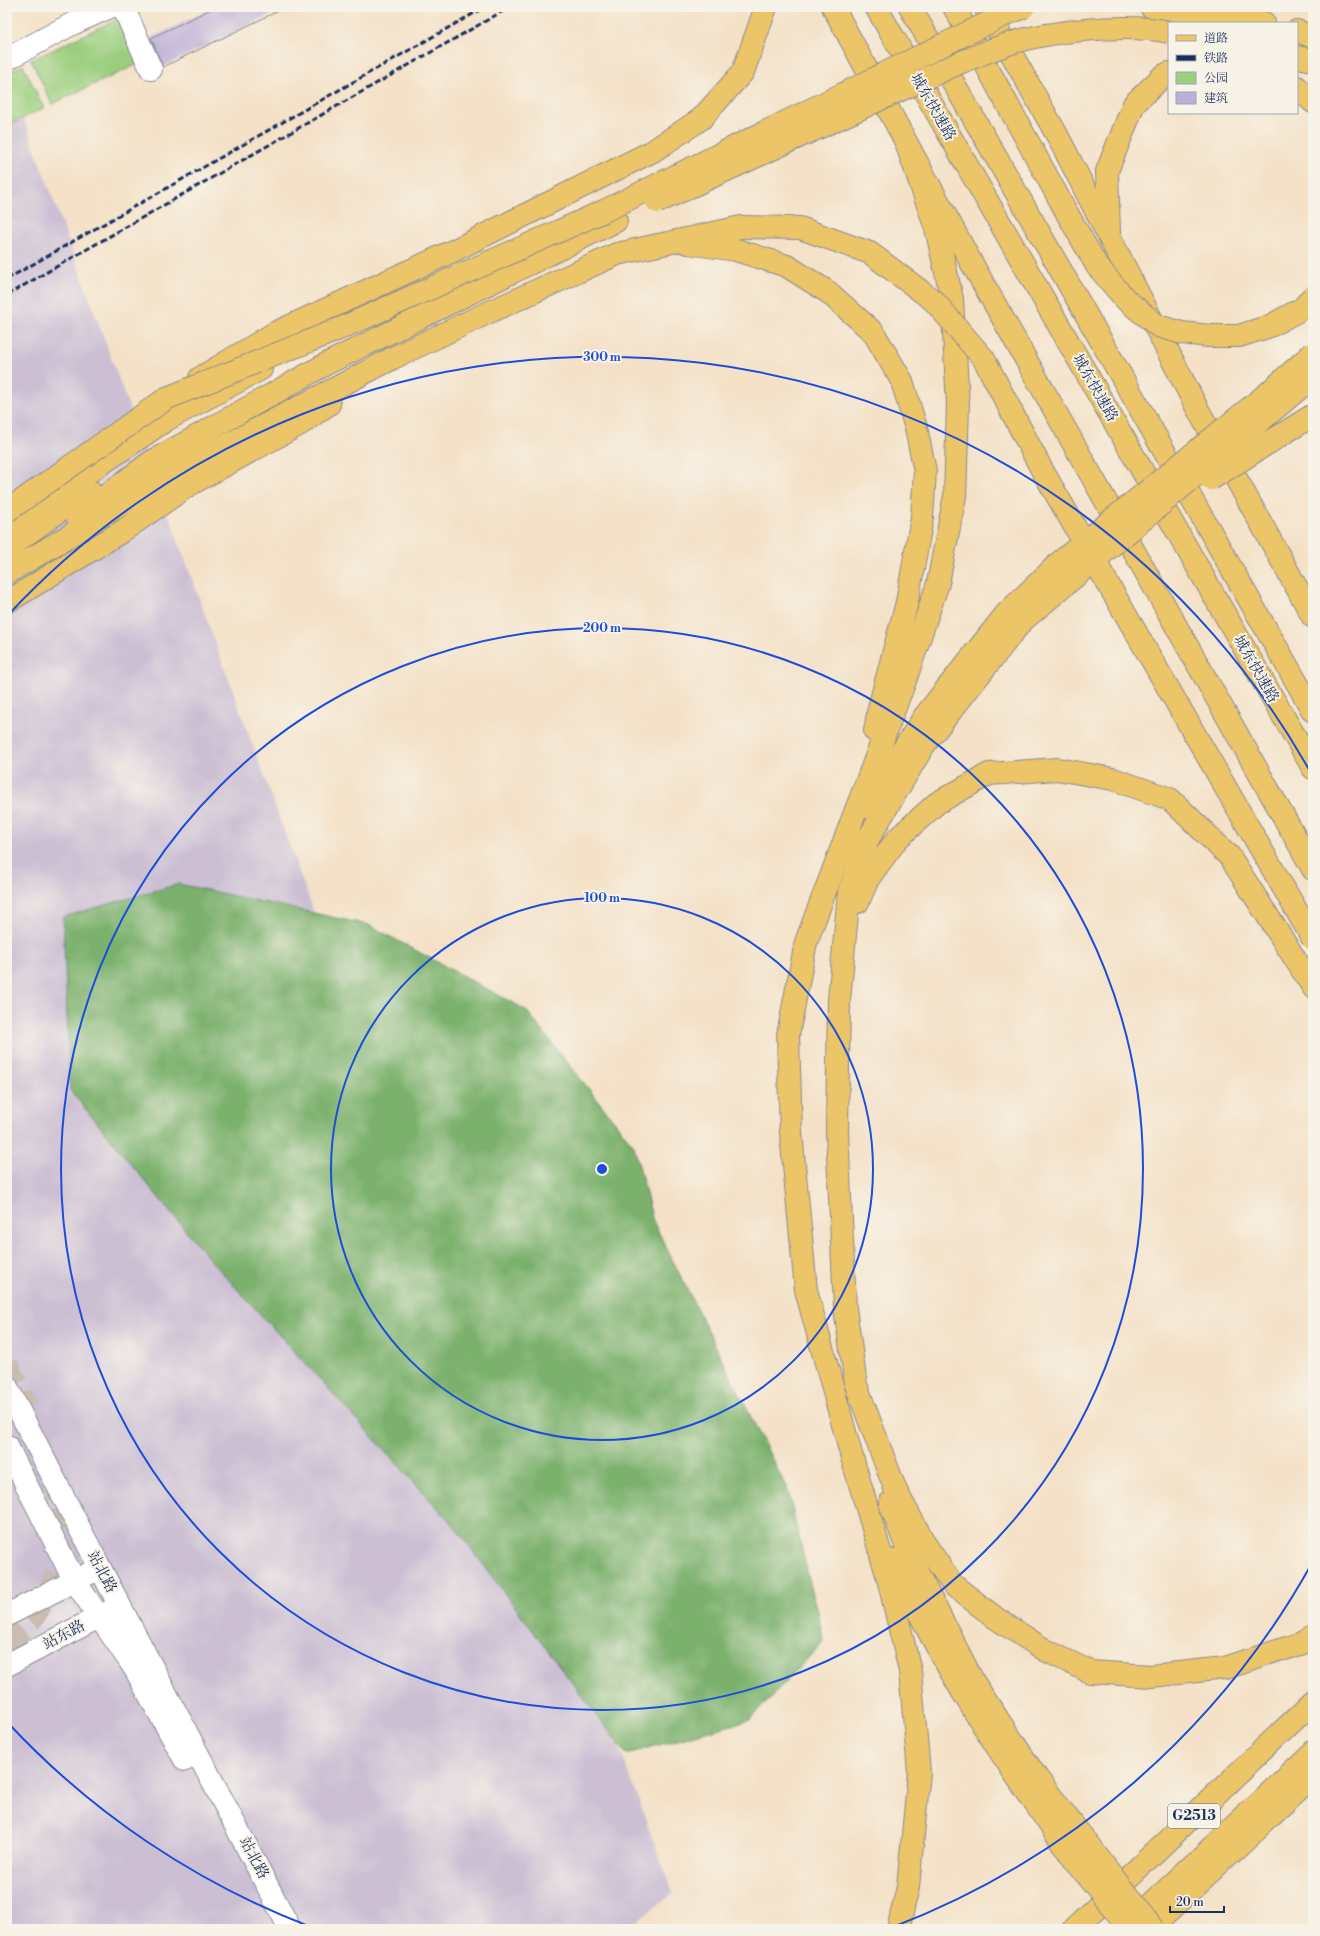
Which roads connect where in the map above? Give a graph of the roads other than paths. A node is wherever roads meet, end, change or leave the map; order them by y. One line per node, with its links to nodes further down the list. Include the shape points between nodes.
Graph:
1 (110, 7): 16 (street)
2 (124, 7): 18 (street)
3 (766, 7): 31 (main road, bridge, via 743,72 701,119 653,151 455,250 275,333)
4 (833, 7): 22 (main road)
5 (876, 7): 43 (main road, 城东快速路)
6 (910, 7): 42 (main road, 城东快速路)
7 (954, 7): 25 (main road, bridge, via 1097,266 1126,300 1158,326 1182,333 1239,336 1277,322 1303,308)
8 (985, 7): 23 (main road, via 1057,135)
9 (1024, 7): 26 (main road, bridge, via 604,211)
10 (1151, 7): 11 (main road)
11 (1257, 22)
12 (1298, 31): 14 (main road)
13 (1168, 32): 27 (main road, bridge, via 1157,29 1112,29 1065,32 1006,45 960,63 616,221)
14 (1313, 37)
15 (1298, 57): 17 (main road)
16 (7, 59)
17 (1313, 60)
18 (151, 70)
19 (1168, 74): 23 (main road, via 1134,104 1107,171)
20 (1298, 88): 21 (main road)
21 (1313, 102)
22 (907, 145): 44 (main road, via 936,228 952,299 958,405 954,496 938,583); 46 (main road)
23 (1108, 233): 40 (main road, via 1197,408)
24 (673, 241): 29 (main road, via 617,254); 44 (main road, via 736,250 787,266 828,292 873,332 902,381 925,471 922,517 907,602 878,708); 47 (main road, bridge, via 741,228 800,228 870,253 934,301 984,359 1041,468)
25 (1313, 296)
26 (316, 339): 31 (main road, bridge); 34 (main road, bridge, via 166,420 34,510)
27 (350, 352): 36 (main road, via 249,390 148,449); 37 (main road, via 151,462)
28 (1313, 353): 41 (main road, bridge, via 1268,393 1060,562)
29 (393, 358): 38 (main road, via 181,469); 39 (main road, via 302,424 189,485 124,530)
30 (1313, 377): 35 (main road, bridge)
31 (166, 398): 33 (main road, bridge)
32 (1313, 415): 35 (main road, bridge)
33 (7, 511)
34 (7, 532)
35 (1127, 532): 41 (main road, bridge)
36 (7, 548)
37 (7, 569)
38 (7, 573)
39 (7, 602)
40 (1313, 617)
41 (1014, 618): 45 (main road, via 924,718); 49 (main road, via 924,745 868,839 849,892)
42 (1313, 711)
43 (1313, 768)
44 (869, 776): 45 (main road)
45 (844, 842): 53 (main road, via 806,942 788,1035 791,1133 806,1290)
46 (1313, 869)
47 (1313, 939)
48 (1313, 987): 49 (main road, via 1230,857 1170,799 1113,779 1057,769 989,774 937,803 898,838 868,879 852,916)
49 (839, 1000): 51 (main road, via 837,1131 845,1308 856,1385)
50 (7, 1387): 54 (street, 站北路)
51 (868, 1417): 59 (main road, via 896,1491 925,1544 953,1585 997,1620 1045,1650 1090,1672 1151,1676 1225,1668 1302,1643); 64 (main road, via 891,1508 913,1564 974,1683 1037,1778)
52 (7, 1446): 55 (street, 站北路)
53 (850, 1454): 64 (main road, via 908,1592 972,1708); 67 (main road, via 888,1578 910,1671 919,1772 908,1887)
54 (100, 1568): 55 (street); 56 (street, 站北路)
55 (74, 1580): 57 (street); 58 (street, 站北路)
56 (120, 1606): 58 (street, 站东路); 65 (street, 站北路)
57 (7, 1615)
58 (99, 1616): 60 (street, 站东路); 65 (street, 站北路, via 135,1669 214,1811)
59 (1313, 1637)
60 (7, 1665)
61 (1313, 1702): 68 (main road, G2513)
62 (1313, 1752): 69 (main road, G2513)
63 (1313, 1776): 71 (main road)
64 (1080, 1850): 70 (main road, bridge); 72 (main road, bridge)
65 (272, 1891): 66 (street)
66 (290, 1929)
67 (898, 1929)
68 (1074, 1929)
69 (1125, 1929)
70 (1130, 1929)
71 (1149, 1929)
72 (1153, 1929)

